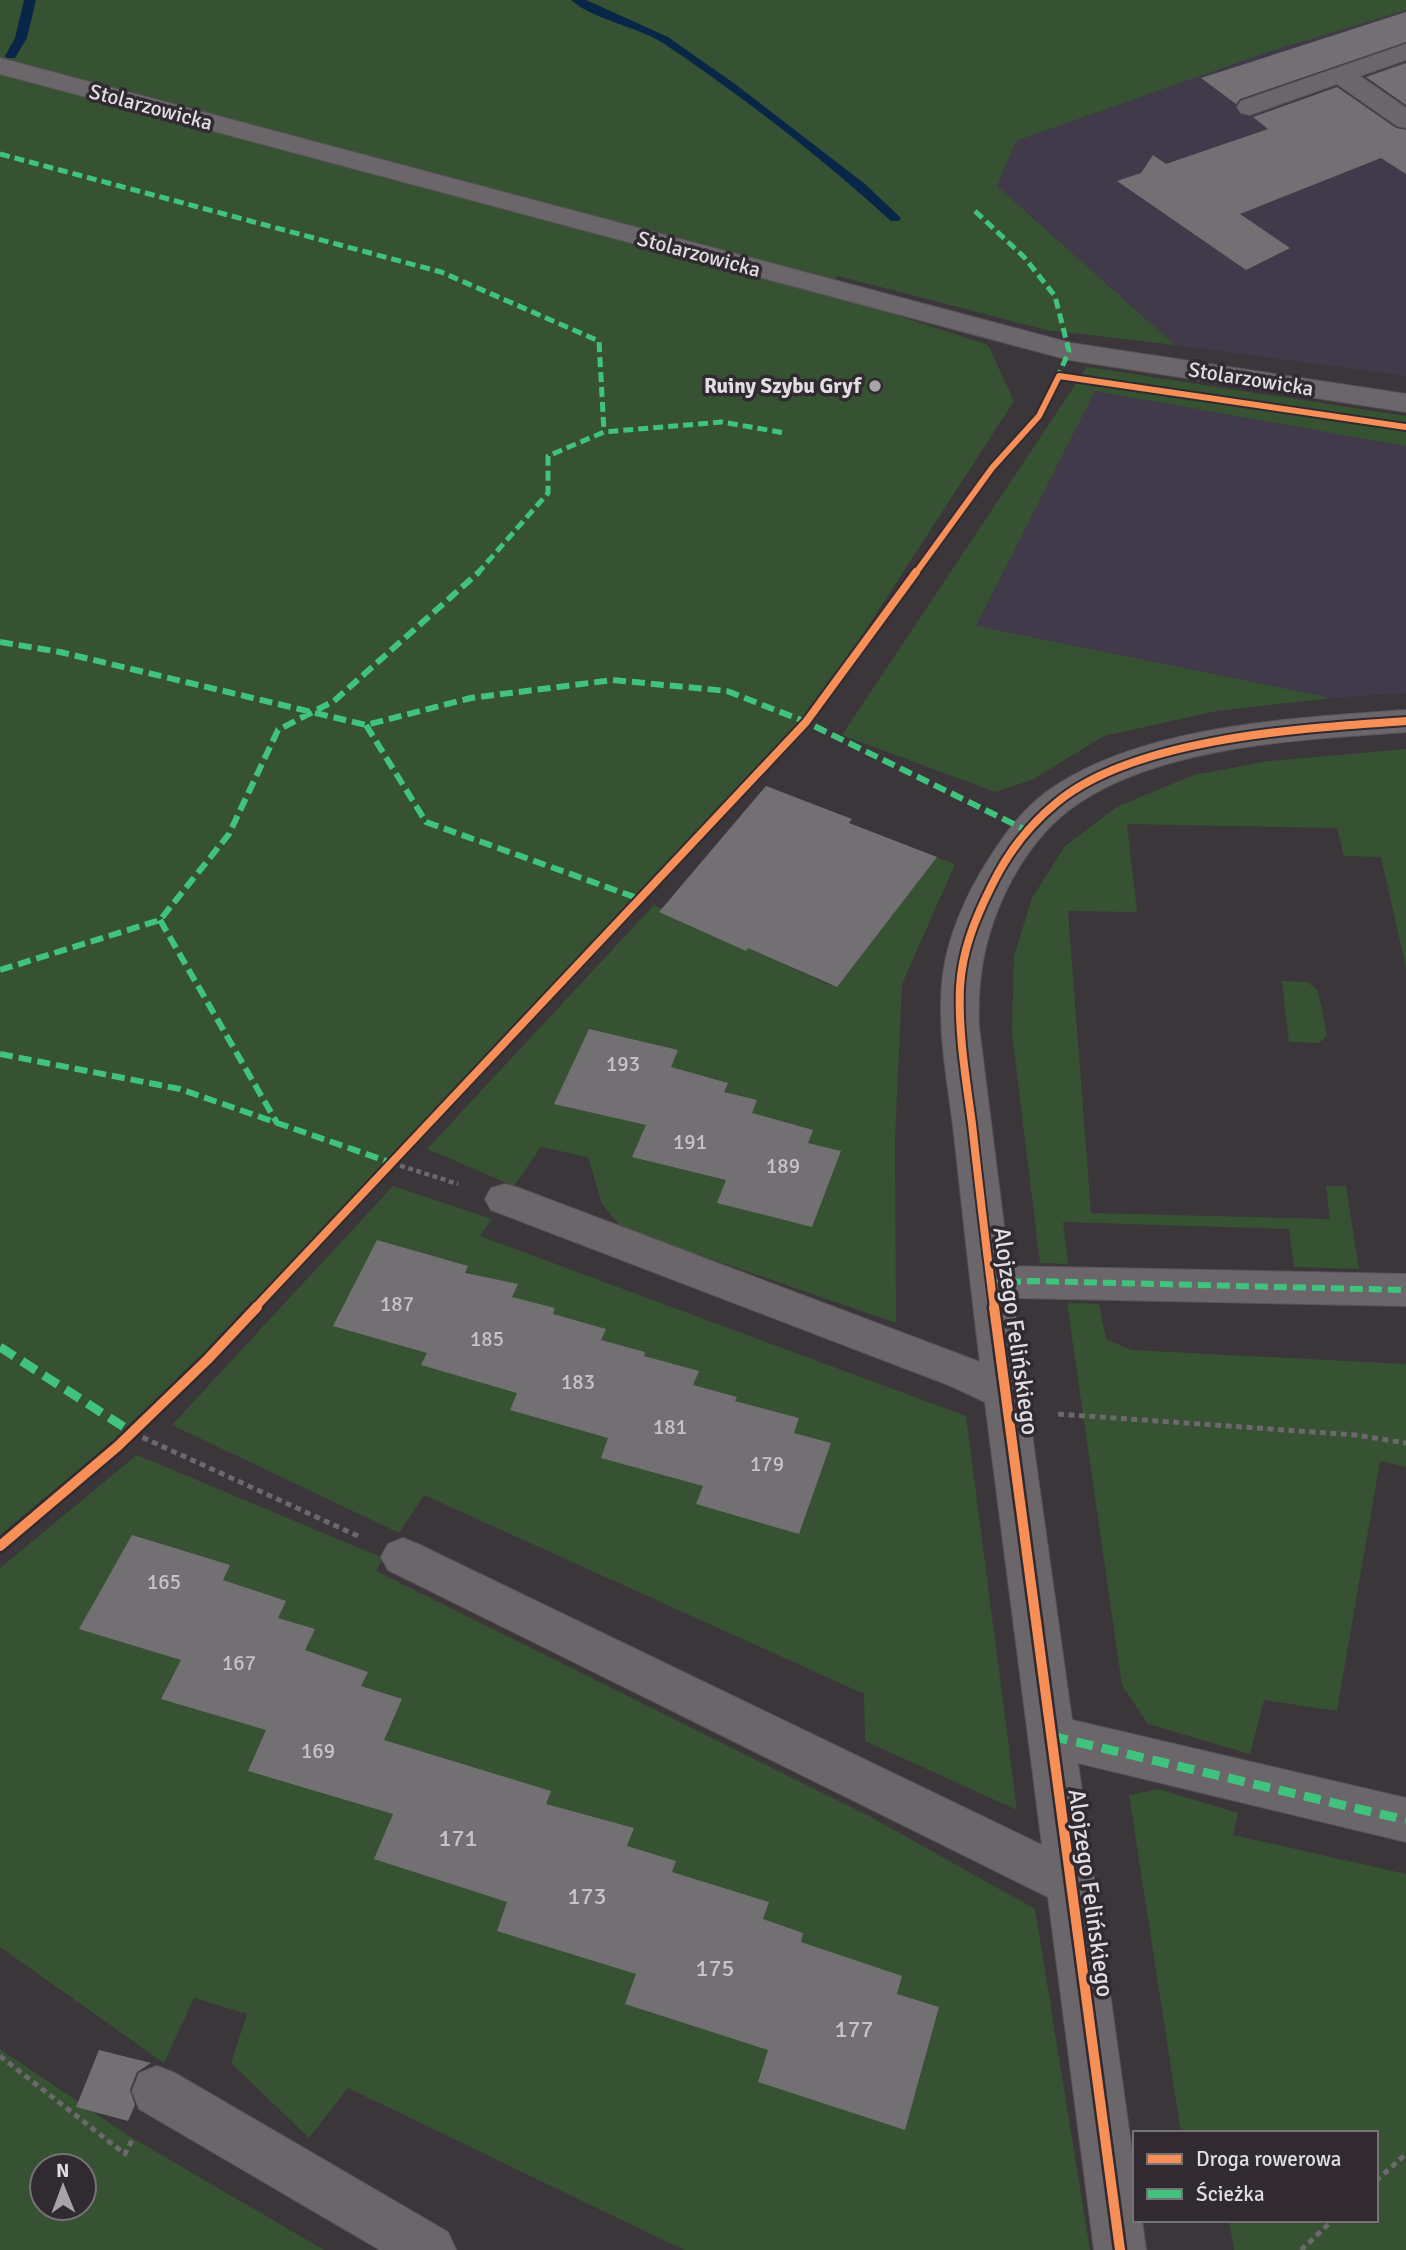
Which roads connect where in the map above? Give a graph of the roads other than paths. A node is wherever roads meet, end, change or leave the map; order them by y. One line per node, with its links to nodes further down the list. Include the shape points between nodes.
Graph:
1 (1406, 52): 3 (street)
2 (0, 66): 6 (street, Stolarzowicka, via 1069,351)
3 (1340, 74): 4 (street); 5 (street)
4 (1250, 107)
5 (1406, 120)
6 (1406, 403)
7 (1406, 721): 9 (street, Alojzego Felińskiego, via 1269,731 1188,747 1124,767 1084,787 1026,830 982,904 962,966 962,1038)
8 (505, 1199): 11 (street)
9 (989, 1283): 10 (street); 11 (street, Alojzego Felińskiego)
10 (1406, 1290)
11 (1005, 1392): 13 (street, Alojzego Felińskiego)
12 (403, 1557): 15 (street)
13 (1051, 1736): 14 (street); 15 (street, Alojzego Felińskiego)
14 (1406, 1820)
15 (1069, 1883): 18 (street, Alojzego Felińskiego)
16 (157, 2091): 17 (street)
17 (430, 2250)
18 (1120, 2250)

